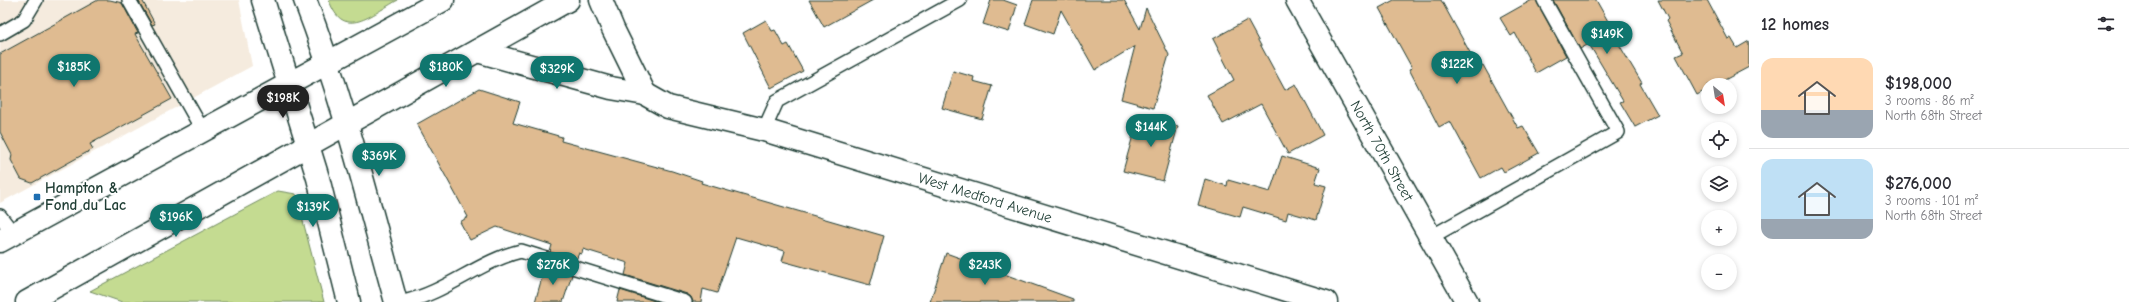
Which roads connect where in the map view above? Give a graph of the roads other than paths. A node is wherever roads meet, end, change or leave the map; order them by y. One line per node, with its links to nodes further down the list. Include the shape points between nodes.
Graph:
1 (36, 0): 11 (lane, via 24,20)
2 (129, 0): 18 (lane)
3 (263, 0): 14 (street)
4 (305, 0): 13 (street)
5 (443, 0): 13 (street)
6 (568, 0): 12 (street)
7 (601, 0): 15 (street)
8 (960, 0): 17 (lane, via 777,101)
9 (1297, 0): 22 (street, North 70th Street)
10 (1544, 0): 22 (lane, via 1618,132)
11 (0, 34)
12 (477, 51): 15 (street, West Medford Avenue, via 611,88); 16 (street)
13 (327, 63): 14 (street); 16 (street)
14 (290, 84): 18 (street); 19 (street)
15 (645, 94): 17 (street, West Medford Avenue, via 668,107)
16 (346, 124): 19 (street); 25 (street)
17 (764, 130): 28 (street, West Medford Avenue)
18 (203, 131): 21 (street)
19 (308, 145): 23 (street); 24 (street)
20 (0, 216): 21 (lane)
21 (7, 237)
22 (1430, 237): 29 (street, North 70th Street)
23 (27, 302)
24 (349, 302)
25 (396, 302)
26 (403, 302): 27 (lane, via 430,293 504,255 522,251)
27 (685, 302)
28 (1326, 302)
29 (1467, 302)

